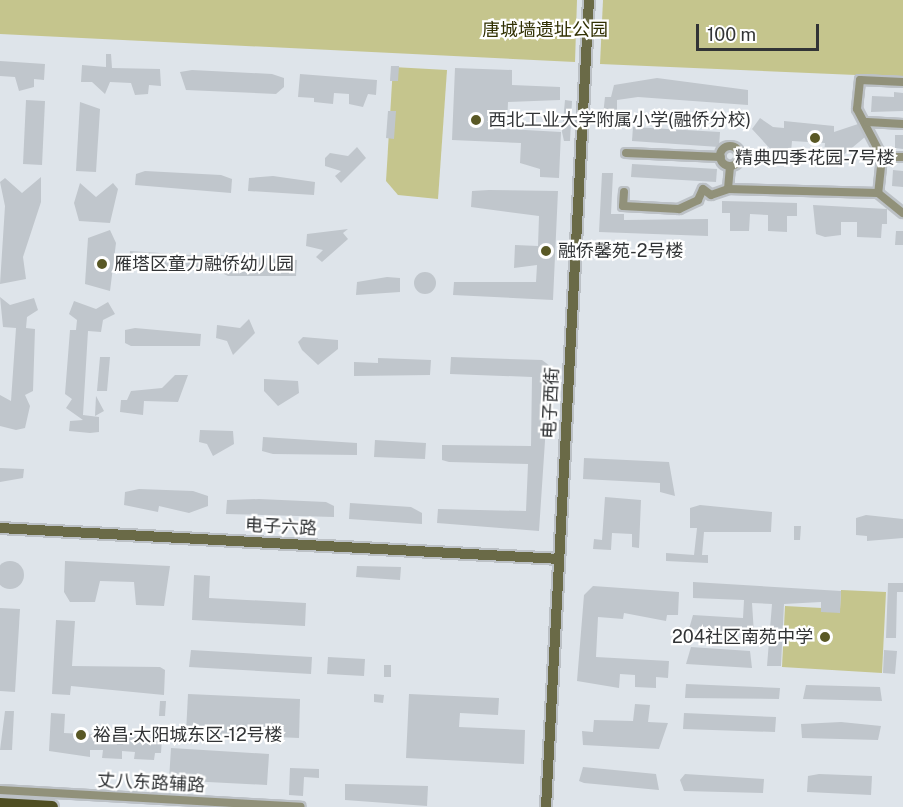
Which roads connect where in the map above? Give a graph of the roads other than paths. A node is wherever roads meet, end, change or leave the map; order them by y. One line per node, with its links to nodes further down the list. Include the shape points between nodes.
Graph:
1 (589, 0): 15 (street, 电子西街)
2 (903, 82): 3 (street, via 860,80 857,110)
3 (867, 122): 4 (street); 6 (street)
4 (903, 124)
5 (626, 153): 8 (street)
6 (882, 157): 7 (street); 12 (street)
7 (903, 157)
8 (721, 158): 9 (street); 9 (street, via 724,148 736,148 739,160)
9 (730, 166): 10 (street)
10 (728, 189): 11 (street, via 711,195 699,191 698,201 679,209 623,206); 12 (street)
11 (624, 192)
12 (878, 193): 13 (street)
13 (903, 213)
14 (0, 528): 15 (street, 电子六路)
15 (559, 559): 20 (street, 电子西街)
16 (0, 790): 19 (street, 丈八东路辅路)
17 (1, 805): 18 (main road)
18 (51, 807)
19 (301, 807)
20 (546, 807)

